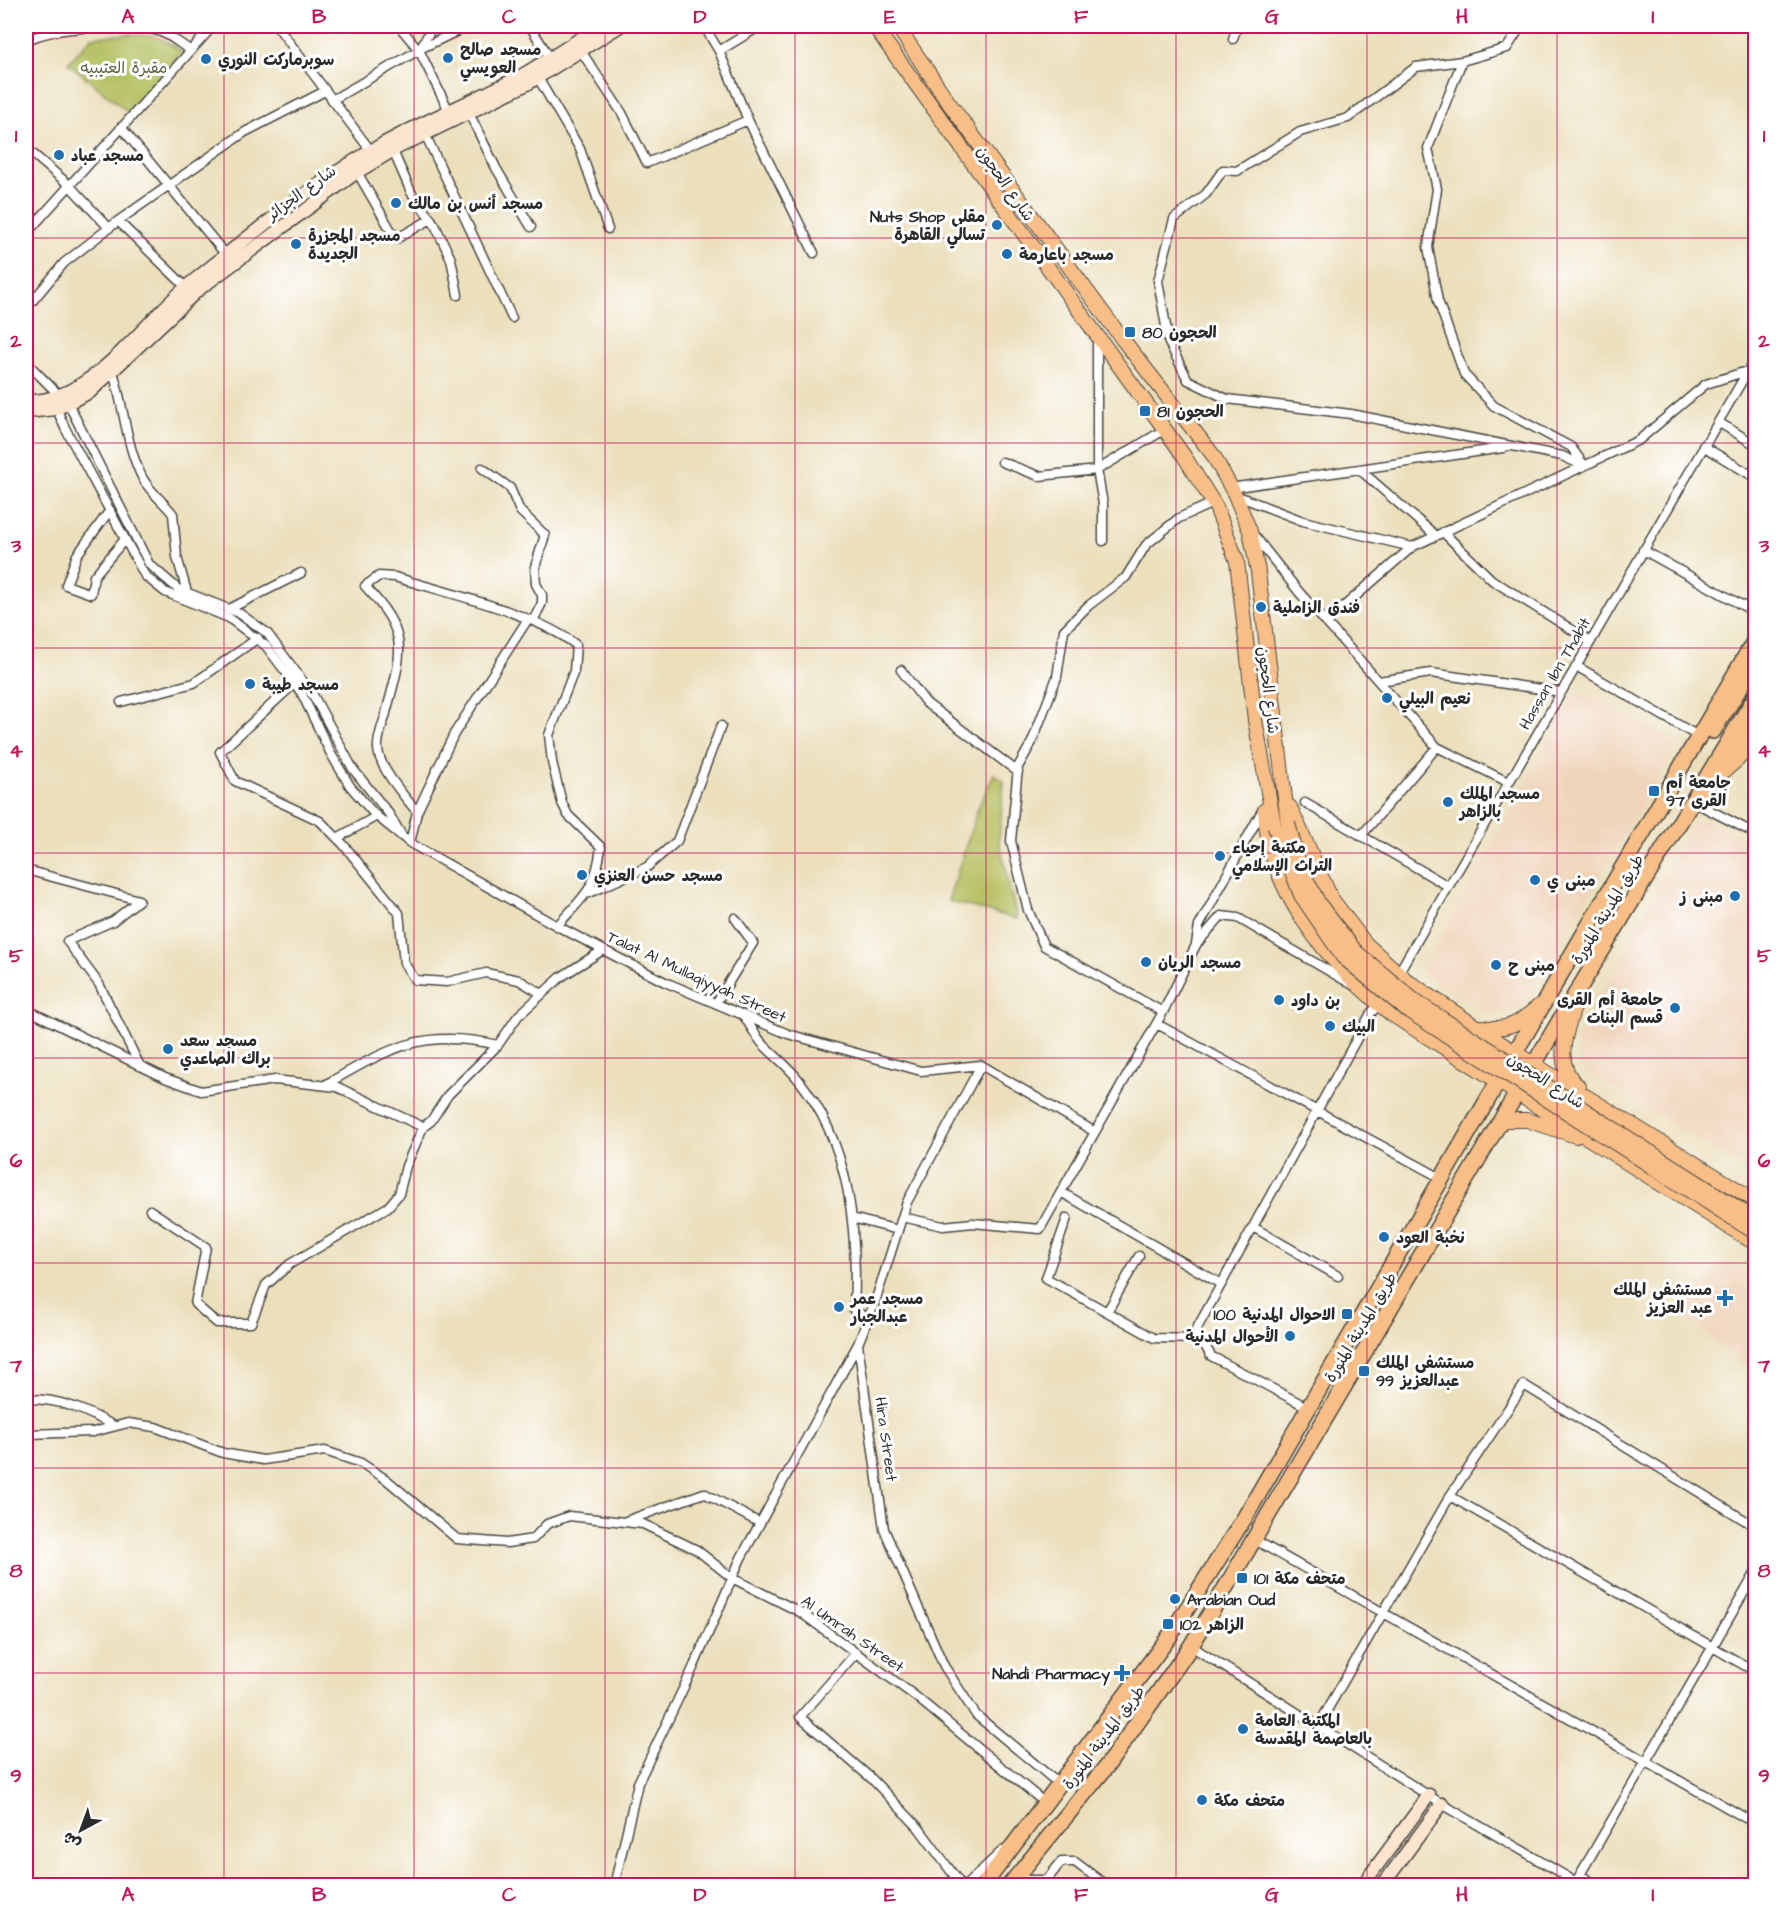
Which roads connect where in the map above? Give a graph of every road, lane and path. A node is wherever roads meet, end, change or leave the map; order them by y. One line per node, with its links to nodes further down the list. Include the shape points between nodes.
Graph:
1 (39, 26): 17 (street)
2 (116, 26): 17 (street); 20 (street, via 158,31)
3 (213, 26): 20 (street)
4 (277, 26): 27 (street)
5 (399, 26): 21 (street)
6 (434, 26): 21 (street)
7 (468, 26): 21 (street)
8 (530, 26): 24 (street)
9 (600, 26): 24 (street, شارع الجزائر)
10 (620, 26): 22 (street, شارع الجزائر)
11 (704, 26): 23 (street)
12 (760, 26): 23 (street)
13 (874, 26): 52 (main road, شارع الحجون)
14 (897, 26): 71 (main road, شارع الحجون, via 949,104 1212,455)
15 (1237, 26): 18 (street)
16 (1521, 26): 25 (street, via 1508,48)
17 (48, 33): 19 (street, via 39,33)
18 (1233, 39)
19 (26, 41)
20 (190, 50): 32 (street)
21 (419, 50): 28 (street); 29 (street)
22 (581, 51): 26 (street, شارع الجزائر); 31 (street, via 622,113 647,163)
23 (719, 51): 31 (street)
24 (550, 58): 29 (street, شارع الجزائر)
25 (1462, 61): 62 (street, via 1416,67 1348,118 1300,132 1237,171 1223,170 1206,194 1174,219 1158,281 1169,343 1188,380 1227,399 1351,414); 66 (street, via 1428,148 1437,189 1428,247 1438,300 1464,374 1494,406 1571,447)
26 (538, 78): 30 (street, شارع الجزائر); 44 (street, via 580,149)
27 (325, 91): 28 (street); 39 (street, via 245,132)
28 (332, 100): 35 (street)
29 (449, 111): 35 (street, شارع الجزائر)
30 (469, 113): 33 (street, شارع الجزائر); 42 (street)
31 (748, 120): 46 (street)
32 (121, 127): 38 (street); 39 (street)
33 (425, 134): 36 (street, شارع الجزائر); 51 (street)
34 (26, 148): 38 (street)
35 (371, 151): 47 (street, شارع الجزائر)
36 (393, 151): 37 (street, شارع الجزائر); 40 (street, via 411,192)
37 (357, 172): 40 (street, via 396,239); 56 (street, شارع الجزائر, via 198,290)
38 (68, 184): 43 (street); 45 (street)
39 (170, 185): 41 (street); 47 (street)
40 (431, 219): 49 (street, via 451,259)
41 (117, 221): 43 (street); 48 (street)
42 (531, 227)
43 (109, 228): 50 (street, via 64,263)
44 (608, 229)
45 (26, 234)
46 (814, 253)
47 (226, 255): 48 (street, شارع الجزائر)
48 (186, 287): 58 (street, شارع الجزائر, via 84,384)
49 (458, 295)
50 (26, 309)
51 (512, 318)
52 (1097, 338): 61 (main road, شارع الحجون); 69 (street)
53 (1755, 357): 55 (street, Hassan Ibn Thabit)
54 (26, 362): 58 (street)
55 (1747, 371): 60 (street, Hassan Ibn Thabit); 66 (street, via 1706,384 1639,440)
56 (113, 372): 58 (street, شارع الجزائر, via 90,392); 81 (street, via 132,451 143,479 173,514 177,557)
57 (26, 401): 58 (street, شارع الجزائر)
58 (60, 401): 59 (street, شارع الجزائر); 73 (street, Talat Al Mullaqiyyah Street); 81 (street, Talat Al Mullaqiyyah Street, via 145,558 159,576)
59 (26, 412)
60 (1718, 422): 63 (street, Hassan Ibn Thabit); 64 (street)
61 (1164, 429): 69 (street); 72 (main road, شارع الحجون)
62 (1510, 446): 66 (street, via 1562,456); 68 (street)
63 (1704, 446): 70 (street); 79 (street, Hassan Ibn Thabit)
64 (1755, 446)
65 (1002, 462): 69 (street, via 1039,476)
66 (1584, 466): 75 (street)
67 (482, 468): 84 (street, via 510,488 520,511 545,535 535,567 542,603)
68 (1359, 469): 71 (street); 75 (street)
69 (1097, 470): 77 (street, via 1103,504)
70 (1755, 478)
71 (1233, 491): 74 (main road, شارع الحجون); 78 (street, via 1315,524)
72 (1213, 503): 103 (main road, شارع الحجون, via 1237,561); 105 (street, via 1179,518 1146,545 1126,577 1064,630 1057,677)
73 (110, 510): 76 (street, Talat Al Mullaqiyyah Street); 76 (street, via 77,555 66,585 91,594 94,576)
74 (1250, 531): 85 (street); 108 (main road, شارع الحجون)
75 (1440, 534): 78 (street); 88 (street, via 1492,580)
76 (125, 538): 86 (street, Talat Al Mullaqiyyah Street, via 141,570 157,587 229,618)
77 (1103, 541)
78 (1412, 547): 85 (street)
79 (1643, 550): 83 (street); 88 (street, Hassan Ibn Thabit)
80 (301, 573): 82 (street)
81 (187, 592): 82 (street, Talat Al Mullaqiyyah Street)
82 (229, 609): 118 (street, Talat Al Mullaqiyyah Street, via 259,625 288,659 319,705 353,769)
83 (1755, 613)
84 (530, 620): 112 (street, via 454,734); 112 (street, via 395,577 379,576 365,586 397,629 400,658 377,749 392,780); 121 (street, via 576,645 574,671 549,735 562,803 568,815 602,847)
85 (1326, 622): 92 (street)
86 (258, 638): 93 (street, Talat Al Mullaqiyyah Street); 97 (street, via 194,683)
87 (1755, 638): 100 (highway, طريق المدينة المنورة)
88 (1590, 641): 90 (street, Hassan Ibn Thabit)
89 (1755, 662): 106 (highway, طريق المدينة المنورة, via 1700,752)
90 (1576, 666): 95 (street, Hassan Ibn Thabit); 100 (street)
91 (901, 670): 105 (street, via 926,703)
92 (1379, 681): 95 (street, via 1431,672); 102 (street)
93 (295, 683): 113 (street, Talat Al Mullaqiyyah Street, via 340,770); 117 (street, via 220,752 235,782 320,821)
94 (1755, 688): 104 (highway, via 1714,748)
95 (1561, 692): 107 (street, Hassan Ibn Thabit)
96 (1755, 696): 104 (highway)
97 (122, 702)
98 (1755, 722): 104 (highway, via 1728,756)
99 (721, 726): 121 (street, via 677,841 646,867)
100 (1698, 736): 106 (highway, طريق المدينة المنورة)
101 (1755, 739): 109 (main road)
102 (1437, 747): 107 (street); 116 (street)
103 (1264, 766): 111 (main road); 114 (main road, شارع الحجون)
104 (1711, 768): 109 (highway, طريق المدينة المنورة)
105 (1018, 772): 134 (street, via 1011,841 1028,910 1044,946)
106 (1677, 772): 130 (highway, طريق المدينة المنورة)
107 (1508, 782): 120 (street, Hassan Ibn Thabit)
108 (1284, 795): 114 (main road, شارع الحجون); 126 (main road, via 1331,898 1365,943)
109 (1697, 797): 115 (street); 128 (highway, طريق المدينة المنورة)
110 (1305, 803): 116 (street)
111 (1265, 806): 124 (street, via 1199,926); 127 (main road, via 1274,866 1311,932)
112 (417, 812): 118 (street)
113 (377, 816): 117 (street); 118 (street, Talat Al Mullaqiyyah Street)
114 (1281, 824): 159 (main road, شارع الحجون, bridge, via 1319,903 1356,952 1416,1002); 162 (main road, شارع الحجون, bridge, via 1301,895 1343,957 1404,1008)
115 (1755, 834)
116 (1361, 836): 120 (street)
117 (337, 838): 129 (street, via 399,913 404,963 415,980 447,982 486,973 519,980)
118 (406, 840): 123 (street, Talat Al Mullaqiyyah Street)
119 (26, 870): 142 (street, via 139,900 113,921 67,941 99,984)
120 (1448, 886): 126 (street, Hassan Ibn Thabit)
121 (589, 893): 123 (street)
122 (735, 918): 131 (street, via 753,943)
123 (557, 926): 125 (street, Talat Al Mullaqiyyah Street)
124 (1196, 945): 127 (street, via 1221,916 1239,918); 134 (street)
125 (603, 950): 129 (street); 131 (street, Talat Al Mullaqiyyah Street)
126 (1398, 973): 132 (street, Hassan Ibn Thabit); 137 (main road)
127 (1356, 986): 132 (main road)
128 (1579, 990): 141 (highway, طريق المدينة المنورة); 146 (main road, via 1562,1055 1569,1078)
129 (542, 994): 138 (street, via 518,1016)
130 (1548, 999): 137 (main road, via 1501,1030); 139 (highway, طريق المدينة المنورة)
131 (716, 1004): 135 (street, Talat Al Mullaqiyyah Street)
132 (1380, 1005): 143 (main road); 147 (street, Hassan Ibn Thabit, via 1371,1013)
133 (26, 1010): 142 (street)
134 (1163, 1012): 136 (street)
135 (744, 1015): 140 (street, Talat Al Mullaqiyyah Street, via 788,1034 921,1071); 157 (street, via 761,1042 798,1079 820,1115 839,1155)
136 (1157, 1024): 147 (street); 150 (street)
137 (1476, 1027): 139 (main road)
138 (498, 1044): 144 (street, via 433,1038 408,1042); 149 (street)
139 (1514, 1052): 141 (main road); 143 (highway, طريق المدينة المنورة)
140 (981, 1065): 150 (street); 156 (street, Hira Street)
141 (1535, 1065): 145 (highway, طريق المدينة المنورة); 146 (main road)
142 (140, 1066): 144 (street, via 201,1091 275,1080)
143 (1497, 1080): 145 (main road); 152 (highway, طريق المدينة المنورة)
144 (325, 1085): 149 (street, via 381,1105)
145 (1519, 1093): 148 (highway, طريق المدينة المنورة); 151 (main road)
146 (1600, 1104): 154 (main road)
147 (1317, 1109): 152 (street); 160 (street, Hassan Ibn Thabit)
148 (1503, 1120): 151 (main road, via 1527,1120); 179 (highway, طريق المدينة المنورة)
149 (423, 1127): 155 (street, via 399,1194 388,1207 290,1264 266,1285 251,1323 217,1323 195,1304 206,1247)
150 (1095, 1132): 153 (street)
151 (1594, 1141): 163 (main road)
152 (1441, 1178): 172 (highway, طريق المدينة المنورة)
153 (1061, 1192): 156 (street, via 1040,1229 973,1223 944,1226); 166 (street)
154 (1755, 1201)
155 (150, 1210)
156 (902, 1217): 161 (street, Hira Street)
157 (852, 1218): 161 (street); 168 (street, via 854,1311)
158 (1067, 1218): 167 (street, via 1046,1278)
159 (1755, 1220)
160 (1253, 1227): 165 (street); 166 (street, Hassan Ibn Thabit)
161 (898, 1230): 168 (street, Hira Street)
162 (1755, 1233)
163 (1755, 1244)
164 (1139, 1256): 167 (street)
165 (1338, 1276)
166 (1221, 1284): 169 (street, Hassan Ibn Thabit, via 1196,1330)
167 (1107, 1311): 169 (street, via 1154,1338)
168 (868, 1318): 170 (street, Hira Street)
169 (1202, 1339): 172 (street, via 1211,1356)
170 (858, 1344): 177 (street); 189 (street, Hira Street, via 884,1529 944,1666 976,1715)
171 (26, 1399): 173 (street, via 42,1398 85,1409)
172 (1307, 1407): 189 (highway, طريق المدينة المنورة, via 1245,1517 1169,1637)
173 (114, 1426): 174 (street, Al Umrah Street, via 93,1432); 176 (street, Al Umrah Street, via 128,1423 155,1427 224,1453 263,1460 325,1451 361,1463 387,1480 457,1539 507,1543 533,1539 548,1524 569,1516)
174 (26, 1434)
175 (1450, 1496): 178 (street, via 1524,1385); 182 (street); 184 (street)
176 (622, 1522): 177 (street, via 704,1493); 181 (street, Al Umrah Street, via 643,1524 697,1550)
177 (760, 1523): 181 (street)
178 (1755, 1527)
179 (1255, 1540): 182 (street); 183 (highway, طريق المدينة المنورة)
180 (1755, 1572): 184 (street)
181 (732, 1578): 185 (street, Al Umrah Street, via 800,1612); 198 (street, via 638,1783)
182 (1383, 1612): 187 (street); 188 (street)
183 (1191, 1646): 187 (street); 196 (highway, طريق المدينة المنورة, via 1106,1767)
184 (1712, 1648): 186 (street); 188 (street)
185 (856, 1653): 191 (street, Al Umrah Street); 199 (street, via 800,1717 872,1779 918,1827)
186 (1755, 1672)
187 (1318, 1726): 190 (street)
188 (1647, 1763): 193 (street); 195 (street)
189 (1059, 1784): 191 (highway, طريق المدينة المنورة)
190 (1429, 1795): 192 (street); 202 (street)
191 (1045, 1803): 194 (highway, طريق المدينة المنورة)
192 (1442, 1804): 195 (street); 203 (street)
193 (1755, 1824)
194 (1024, 1831): 199 (street); 200 (highway, طريق المدينة المنورة)
195 (1577, 1881): 204 (street)
196 (1011, 1883): 197 (street)
197 (1044, 1883): 201 (street, via 1061,1862 1075,1862)
198 (614, 1886)
199 (963, 1886)
200 (983, 1886)
201 (1107, 1886)
202 (1362, 1886)
203 (1382, 1886)
204 (1598, 1886)

